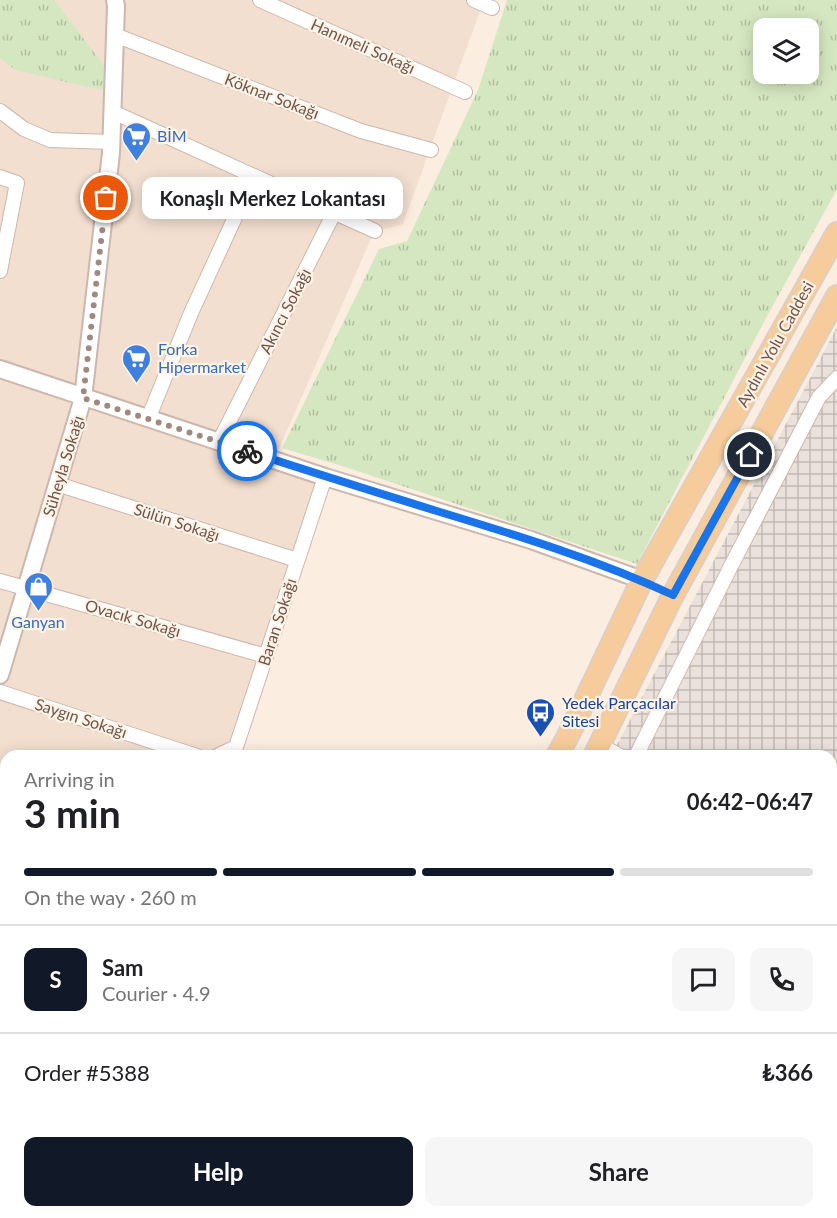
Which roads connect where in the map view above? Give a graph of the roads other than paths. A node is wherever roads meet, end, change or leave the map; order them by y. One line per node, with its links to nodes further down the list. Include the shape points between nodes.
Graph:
1 (115, 0): 5 (street, Süheyla Sokağı)
2 (260, 0): 6 (street, Hanımeli Sokağı)
3 (474, 0): 4 (street)
4 (492, 8)
5 (115, 34): 8 (street, Süheyla Sokağı); 10 (street, Köknar Sokağı, via 361,131)
6 (465, 92)
7 (0, 111): 9 (street, via 24,129 50,140)
8 (113, 112): 9 (street, Süheyla Sokağı); 11 (street)
9 (112, 142): 20 (street, Süheyla Sokağı)
10 (431, 150)
11 (254, 176): 13 (street); 21 (street)
12 (0, 177): 16 (street, via 17,183)
13 (334, 213): 14 (street); 22 (street, Akıncı Sokağı)
14 (375, 231)
15 (837, 233): 26 (main road, Aydınlı Yolu Caddesi)
16 (0, 271)
17 (837, 296): 29 (main road, Aydınlı Yolu Caddesi)
18 (0, 369): 20 (street)
19 (837, 378): 37 (street, via 819,397)
20 (83, 398): 21 (street); 24 (street, Süheyla Sokağı)
21 (148, 419): 22 (street)
22 (219, 442): 23 (street)
23 (325, 477): 25 (street, Baran Sokağı); 26 (street, via 531,540)
24 (57, 484): 25 (street, Sülün Sokağı); 28 (street, Süheyla Sokağı)
25 (297, 560): 30 (street, Baran Sokağı)
26 (642, 580): 29 (main road); 35 (main road, Aydınlı Yolu Caddesi)
27 (0, 581): 28 (street, Ovacık Sokağı)
28 (26, 588): 30 (street, Ovacık Sokağı); 31 (street, Süheyla Sokağı)
29 (673, 595): 36 (main road, Aydınlı Yolu Caddesi)
30 (266, 656): 34 (street, Baran Sokağı, via 236,747)
31 (0, 675)
32 (0, 692): 33 (street, Saygın Sokağı)
33 (179, 750)
34 (230, 750)
35 (560, 750)
36 (597, 750)
37 (639, 750)

